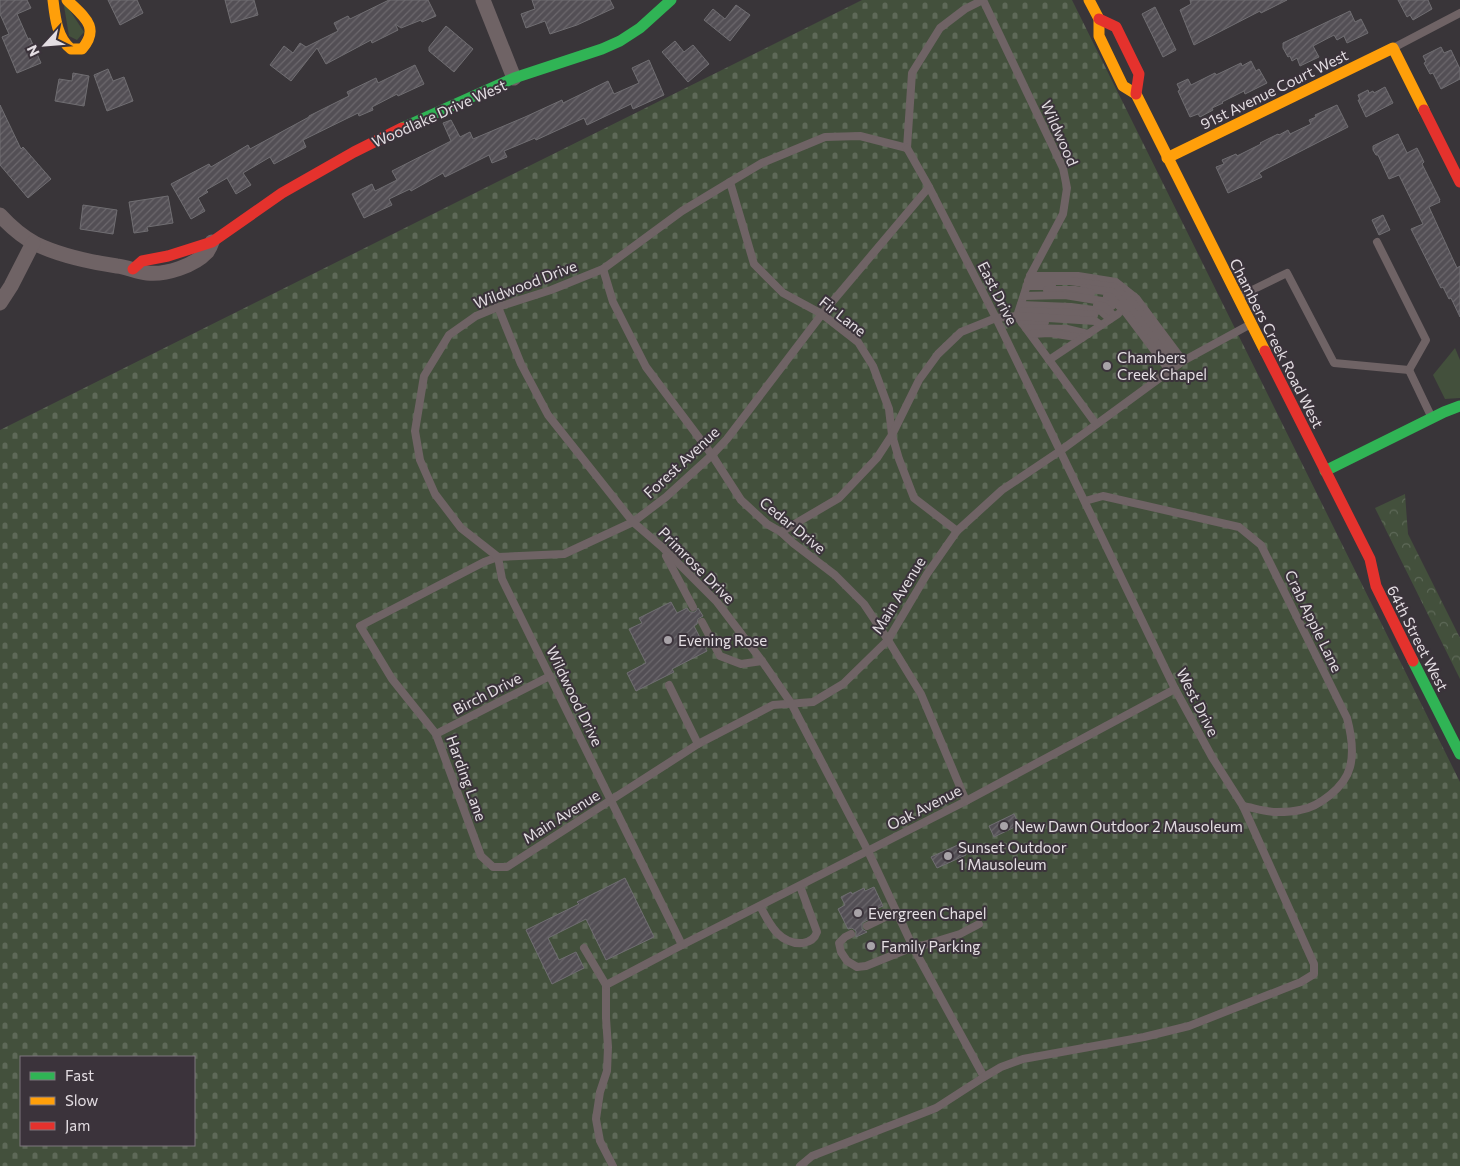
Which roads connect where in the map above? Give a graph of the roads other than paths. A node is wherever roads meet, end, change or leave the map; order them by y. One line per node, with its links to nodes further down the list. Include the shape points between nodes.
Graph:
1 (53, 0): 2 (street, via 65,43 70,48 82,49 92,32 89,23)
2 (68, 0)
3 (483, 0): 10 (street)
4 (672, 0): 10 (street, Woodlake Drive West, via 647,23 620,41)
5 (983, 0): 12 (lane, via 940,28 912,73); 25 (lane, Wildwood, via 1063,168 1066,188 1063,214)
6 (1089, 0): 8 (street, Chambers Creek Road West)
7 (1460, 13): 9 (lane)
8 (1099, 19): 11 (street, Chambers Creek Road West, via 1099,36 1122,86); 11 (street, Chambers Creek Road West, via 1116,28 1139,74)
9 (1393, 48): 13 (street, 91st Avenue Court West); 15 (street)
10 (514, 78): 18 (street, Woodlake Drive West, via 354,152 282,193)
11 (1136, 94): 13 (street, Chambers Creek Road West)
12 (907, 148): 14 (lane, Wildwood Drive, via 860,136 825,136 762,163); 16 (lane, East Drive)
13 (1167, 158): 22 (street, Chambers Creek Road West)
14 (730, 182): 21 (lane, Wildwood Drive); 26 (lane, Fir Lane, via 754,264 783,293)
15 (1460, 182)
16 (929, 187): 26 (lane, Forest Avenue); 27 (lane, East Drive)
17 (0, 215): 20 (street, Woodlake Drive West)
18 (212, 242): 20 (street, Woodlake Drive West, via 207,252 183,267 153,273 77,258)
19 (1377, 242): 33 (lane, via 1426,340)
20 (34, 243): 23 (street)
21 (603, 269): 24 (lane, Wildwood Drive); 39 (lane, Cedar Drive, via 613,302 646,367)
22 (1238, 297): 29 (street, Chambers Creek Road West); 33 (lane, via 1287,273 1334,363)
23 (0, 303)
24 (498, 307): 42 (lane, Primrose Drive, via 521,364 548,415); 46 (lane, Wildwood Drive, via 476,316 449,335 424,376 415,431 420,460 435,494 461,528)
25 (1025, 307): 27 (lane); 28 (lane); 28 (lane, via 1068,323 1093,325); 28 (lane, via 1062,300 1105,306); 28 (lane, via 1075,290 1110,297); 30 (lane); 30 (lane, via 1048,337); 31 (lane); 32 (lane, via 1078,276 1116,282 1136,298)
26 (822, 314): 37 (lane, Fir Lane, via 858,342 873,366 889,409); 39 (lane, Forest Avenue)
27 (996, 318): 37 (lane, via 960,332 938,354 918,380); 38 (lane, East Drive)
28 (1110, 320): 30 (lane); 32 (lane)
29 (1251, 324): 32 (lane, Main Avenue); 40 (street, Chambers Creek Road West)
30 (1082, 337): 31 (lane)
31 (1049, 360): 36 (lane)
32 (1176, 366): 36 (lane, Main Avenue)
33 (1409, 370): 35 (lane)
34 (1460, 406): 35 (street)
35 (1432, 418): 40 (street)
36 (1096, 424): 38 (lane, Main Avenue)
37 (892, 435): 43 (lane, Fir Lane, via 914,498); 44 (lane, via 877,458 839,498)
38 (1060, 451): 41 (lane, West Drive); 43 (lane, Main Avenue, via 1002,490)
39 (712, 455): 42 (lane, Forest Avenue); 44 (lane, Cedar Drive, via 741,500)
40 (1326, 471): 47 (street, 64th Street West)
41 (1085, 501): 56 (lane, West Drive); 63 (lane, Crab Apple Lane, via 1103,496 1239,527 1261,545 1346,718 1351,734 1350,767 1334,793 1302,810 1275,812)
42 (633, 522): 45 (lane, Primrose Drive); 46 (lane, Forest Avenue, via 564,554)
43 (957, 531): 52 (lane, Main Avenue)
44 (781, 532): 52 (lane, Cedar Drive, via 864,604)
45 (662, 547): 49 (lane); 53 (lane, Primrose Drive, via 717,602)
46 (498, 557): 51 (lane, Forest Avenue); 54 (lane, Wildwood Drive, via 502,579)
47 (1370, 559): 48 (street, 64th Street West); 60 (street, 64th Street West, via 1376,586)
48 (1383, 573)
49 (693, 607)
50 (702, 622): 53 (lane, via 720,656 741,664)
51 (360, 626): 58 (lane, Harding Lane, via 392,679)
52 (888, 640): 57 (lane, Main Avenue, via 843,684 813,702); 62 (lane, Cedar Drive, via 921,694)
53 (762, 661): 57 (lane, Primrose Drive)
54 (550, 676): 58 (lane, Birch Drive); 61 (lane, Wildwood Drive)
55 (669, 685): 59 (lane)
56 (1175, 689): 62 (lane, Oak Avenue); 63 (lane, West Drive)
57 (791, 703): 59 (lane, Main Avenue, via 773,704); 64 (lane, Primrose Drive)
58 (436, 734): 65 (lane, Harding Lane, via 481,856)
59 (698, 744): 61 (lane, Main Avenue)
60 (1460, 754)
61 (612, 801): 65 (lane, Main Avenue, via 507,867); 72 (lane, Wildwood Drive)
62 (966, 801): 64 (lane, Oak Avenue)
63 (1243, 806): 76 (lane, West Drive, via 1314,964 1314,974 1189,1026 1023,1059)
64 (868, 851): 66 (lane, Oak Avenue); 68 (lane, Primrose Drive)
65 (493, 867)
66 (800, 886): 67 (lane, Oak Avenue); 67 (lane, via 817,932 815,938 808,942 790,942 781,937)
67 (760, 906): 72 (lane, Oak Avenue)
68 (896, 912): 70 (lane); 73 (lane, Primrose Drive)
69 (979, 924): 73 (lane, via 960,934)
70 (866, 926)
71 (851, 934): 73 (lane, via 839,942 847,961 857,967)
72 (682, 945): 75 (lane, Oak Avenue)
73 (913, 947): 76 (lane, Primrose Drive)
74 (584, 948): 75 (lane)
75 (606, 985): 77 (lane, via 607,1071 596,1119 600,1141)
76 (984, 1077): 78 (lane, via 936,1108 812,1156)
77 (613, 1166)
78 (800, 1166)

